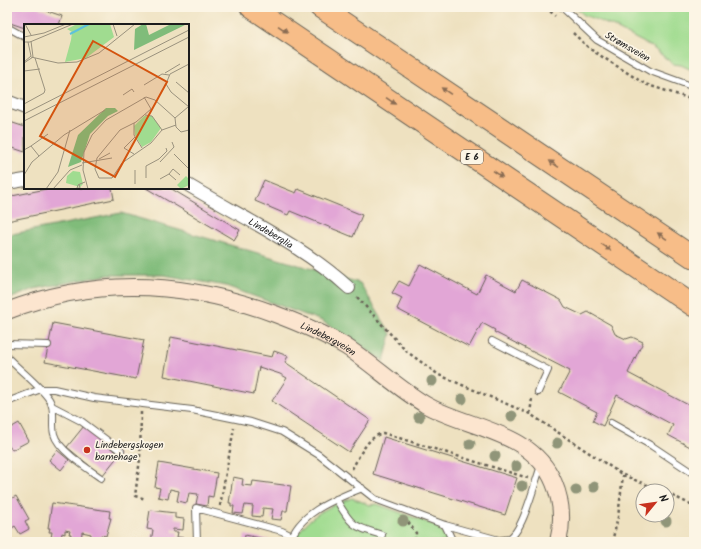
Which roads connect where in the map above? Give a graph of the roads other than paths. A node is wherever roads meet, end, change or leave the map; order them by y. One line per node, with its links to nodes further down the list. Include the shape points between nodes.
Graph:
1 (250, 7): 14 (highway, E 6, one-way to 14)
2 (320, 7): 12 (highway, one-way to 2)
3 (562, 7): 6 (lane, Strømsveien, via 597,40 650,71)
4 (7, 27): 5 (lane)
5 (24, 36)
6 (694, 87)
7 (7, 101): 8 (street)
8 (24, 108)
9 (24, 180): 10 (street)
10 (7, 183)
11 (189, 186): 13 (street, Lindeberglia, via 294,247 332,272)
12 (694, 258)
13 (349, 288)
14 (694, 306)
15 (7, 311): 26 (street, Lindebergveien, via 46,298 100,288 170,288 229,299 294,321 334,340 425,404 522,445)
16 (492, 341): 21 (lane, via 548,370)
17 (7, 344): 18 (lane)
18 (48, 345)
19 (7, 357): 20 (lane)
20 (40, 389): 22 (lane); 23 (lane); 29 (lane, via 192,410 236,418 282,432 319,455)
21 (538, 392)
22 (7, 402)
23 (52, 406): 25 (lane, via 81,421); 28 (lane, via 54,436 78,462)
24 (611, 423): 27 (lane)
25 (121, 451)
26 (542, 463): 31 (lane, via 520,525 513,536 508,539 483,536); 36 (street, Lindebergveien, via 552,478 560,504)
27 (694, 474)
28 (101, 478)
29 (362, 488): 30 (lane); 31 (lane, via 375,499)
30 (336, 499): 32 (lane, via 355,526); 33 (lane, via 310,515)
31 (445, 525): 35 (lane)
32 (382, 535)
33 (291, 539): 34 (lane, via 282,531 196,508)
34 (197, 542)
35 (453, 542)
36 (558, 542)

